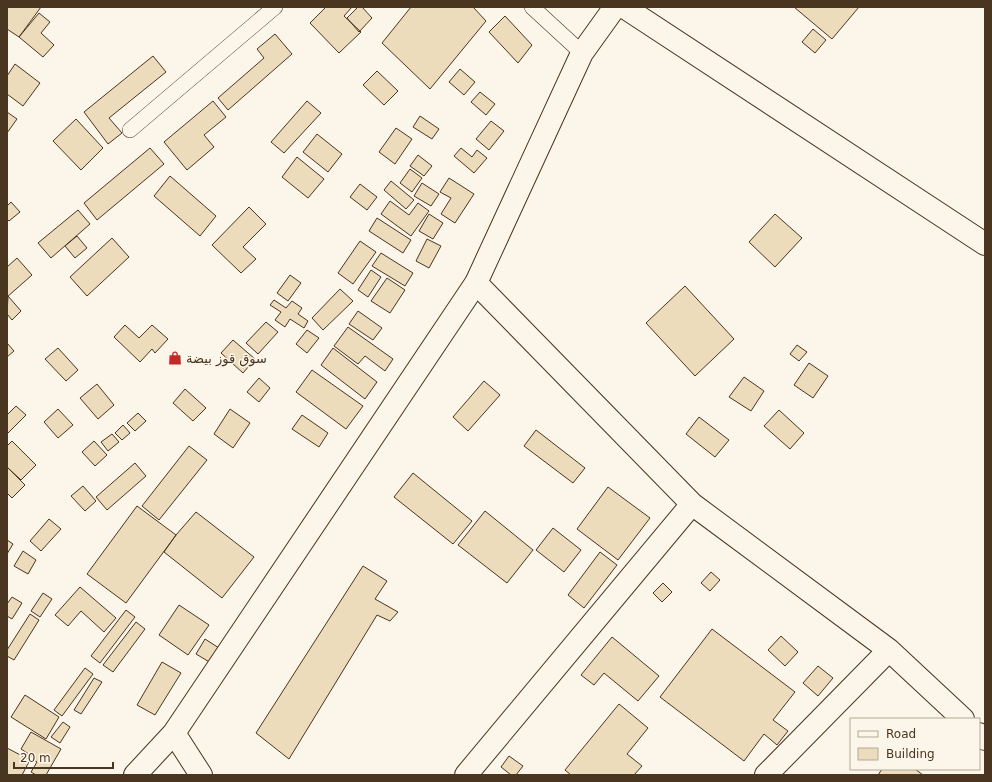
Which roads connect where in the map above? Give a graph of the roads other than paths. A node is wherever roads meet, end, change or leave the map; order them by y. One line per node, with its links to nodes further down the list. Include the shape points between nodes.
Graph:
1 (275, 7): 6 (lane)
2 (532, 7): 5 (lane)
3 (616, 7): 5 (street)
4 (624, 7): 7 (street)
5 (582, 53): 8 (street)
6 (130, 130)
7 (985, 244)
8 (476, 283): 9 (street); 12 (street)
9 (692, 504): 10 (street); 15 (street)
10 (888, 650): 11 (street); 16 (street)
11 (962, 718)
12 (174, 733): 13 (street); 14 (street)
13 (135, 775)
14 (201, 775)
15 (466, 775)
16 (766, 775)

